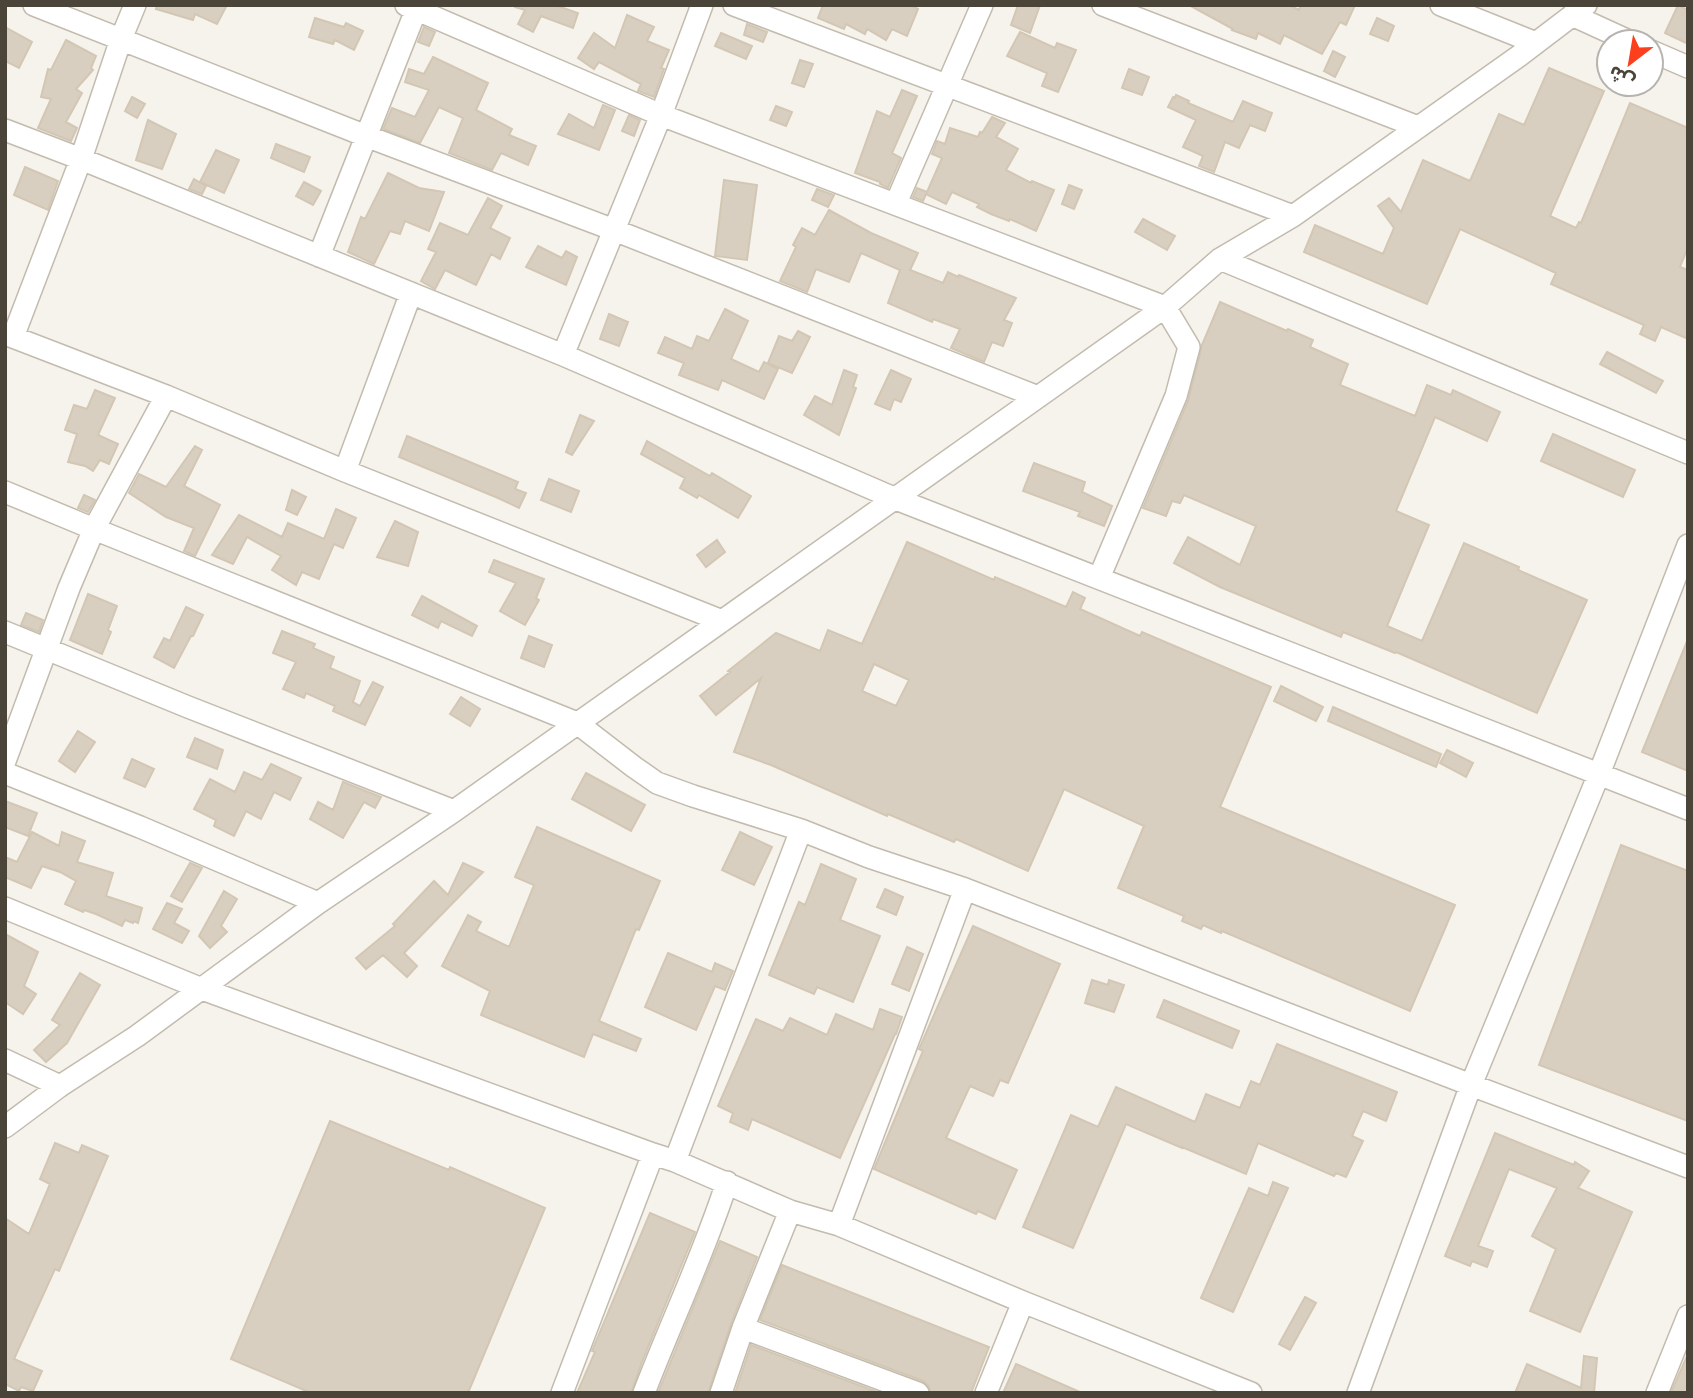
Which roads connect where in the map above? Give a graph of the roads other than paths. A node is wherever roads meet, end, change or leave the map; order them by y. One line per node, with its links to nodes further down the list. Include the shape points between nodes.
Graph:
1 (34, 5): 11 (street)
2 (135, 5): 11 (street)
3 (702, 5): 16 (street)
4 (734, 5): 15 (street)
5 (982, 5): 15 (street)
6 (1103, 5): 17 (street)
7 (1441, 5): 12 (street)
8 (413, 7): 16 (street); 19 (street)
9 (1579, 10): 10 (street); 12 (street)
10 (1609, 28)
11 (121, 39): 19 (street); 20 (street)
12 (1536, 43): 17 (street)
13 (1665, 57): 14 (street)
14 (1688, 67)
15 (947, 87): 21 (street); 22 (street)
16 (661, 115): 21 (street); 23 (street)
17 (1418, 127): 22 (street)
18 (5, 131): 20 (street)
19 (366, 136): 23 (street); 24 (street)
20 (81, 159): 24 (street); 28 (street)
21 (896, 203): 27 (street)
22 (1293, 216): 25 (street)
23 (614, 230): 29 (street); 31 (street)
24 (320, 256): 26 (street)
25 (1220, 259): 27 (street); 32 (street)
26 (411, 293): 29 (street); 33 (street)
27 (1165, 307): 31 (street); 38 (street, via 1189,347 1176,396)
28 (9, 336): 30 (street)
29 (563, 355): 35 (street)
30 (166, 396): 33 (street); 36 (street)
31 (1038, 397): 35 (street)
32 (1688, 453)
33 (345, 471): 39 (street)
34 (5, 492): 36 (street)
35 (896, 499): 38 (street); 39 (street)
36 (94, 529): 41 (street); 42 (street)
37 (1688, 545): 45 (street)
38 (1099, 578): 45 (street)
39 (722, 621): 42 (street)
40 (5, 632): 41 (street)
41 (47, 649): 43 (street); 47 (street)
42 (577, 723): 47 (street); 48 (street, via 657,783)
43 (5, 761)
44 (5, 773): 50 (street)
45 (1599, 774): 46 (street); 54 (street)
46 (1688, 808)
47 (454, 811): 50 (street)
48 (801, 830): 49 (street); 58 (street)
49 (965, 889): 54 (street); 62 (street)
50 (318, 903): 52 (street)
51 (5, 908): 52 (street)
52 (202, 989): 55 (street); 57 (street)
53 (5, 1060): 55 (street)
54 (1471, 1085): 59 (street); 72 (street)
55 (60, 1086): 56 (street)
56 (5, 1127)
57 (653, 1154): 58 (street); 66 (street)
58 (675, 1161): 60 (street)
59 (1688, 1167)
60 (727, 1182): 61 (street); 67 (street)
61 (790, 1211): 62 (street); 65 (street)
62 (839, 1225): 63 (street)
63 (1023, 1302): 70 (street); 71 (street)
64 (1688, 1316): 73 (street)
65 (743, 1328): 68 (street); 69 (street)
66 (562, 1393)
67 (644, 1393)
68 (721, 1393)
69 (918, 1393)
70 (986, 1393)
71 (1251, 1393)
72 (1358, 1393)
73 (1657, 1393)

